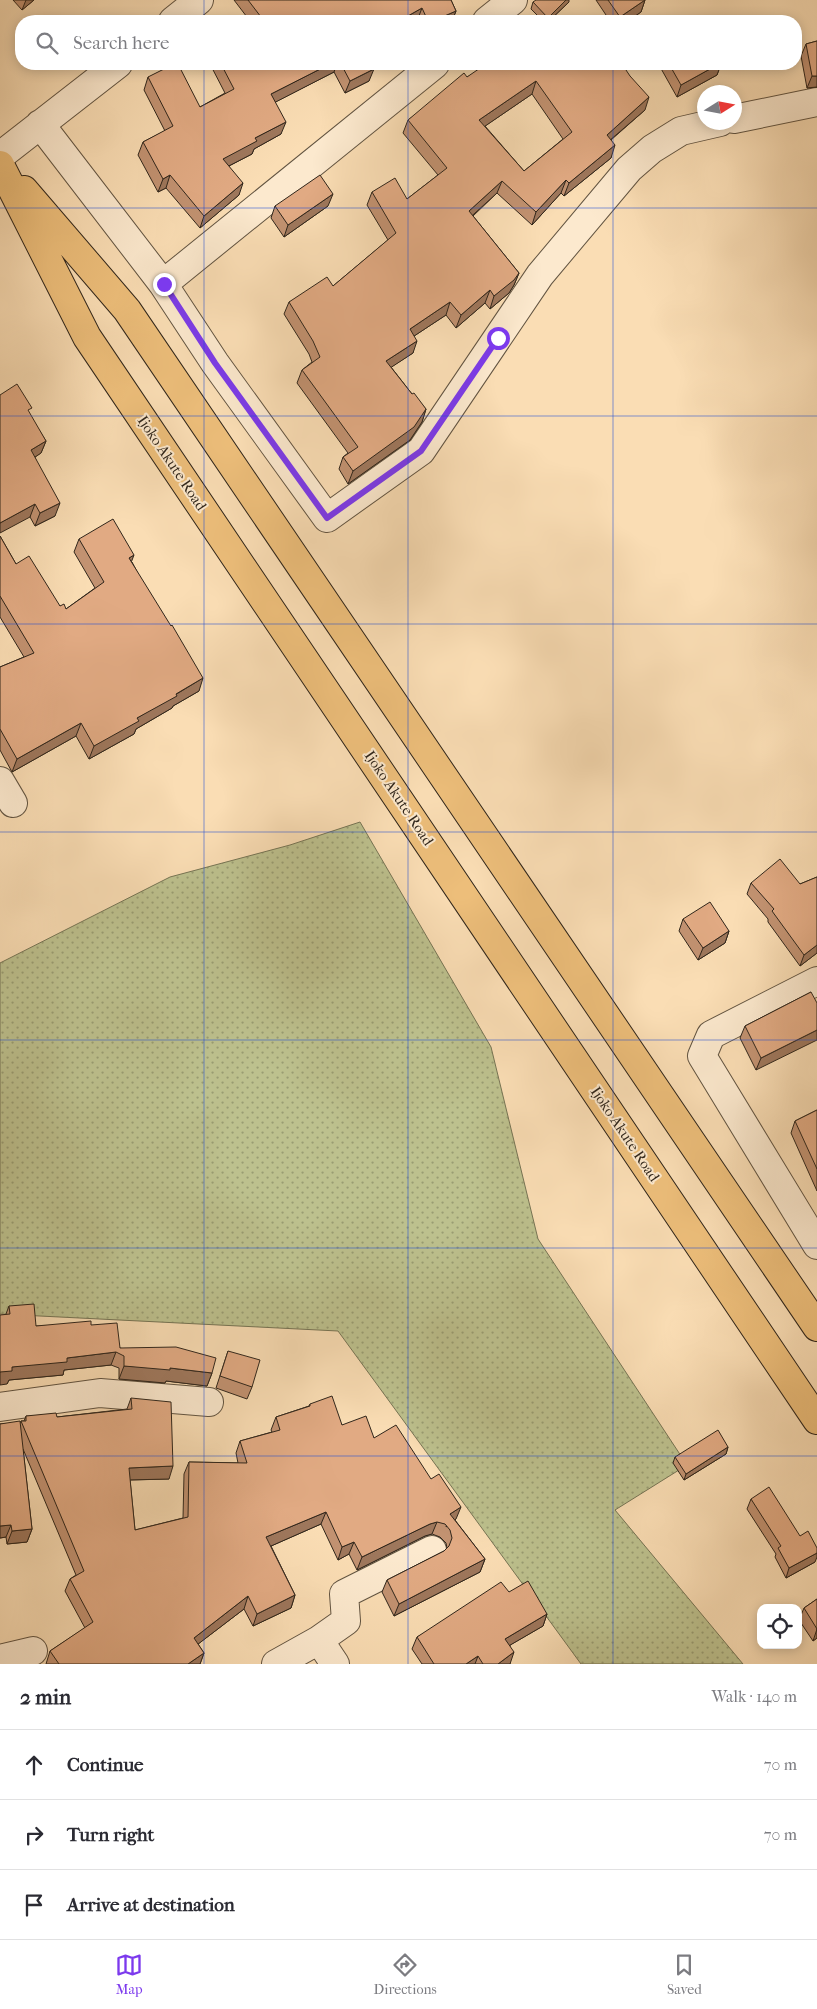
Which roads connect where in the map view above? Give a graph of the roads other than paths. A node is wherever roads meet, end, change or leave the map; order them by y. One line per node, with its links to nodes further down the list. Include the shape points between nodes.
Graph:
1 (199, 0): 3 (street)
2 (513, 0): 4 (street)
3 (180, 15)
4 (494, 15)
5 (110, 70): 9 (street)
6 (428, 70): 13 (street)
7 (817, 102): 8 (street)
8 (742, 118)
9 (40, 124): 11 (street); 13 (street)
10 (697, 127): 13 (street, via 681,131 652,149 629,169 540,275 421,451 327,518 215,363)
11 (0, 156)
12 (0, 164): 16 (main road, Ijoko Akute Road, via 127,310); 19 (main road, Ijoko Akute Road, via 87,337)
13 (164, 284)
14 (817, 981): 15 (street, via 711,1035 702,1056)
15 (817, 1245)
16 (817, 1327)
17 (209, 1402): 18 (street, via 100,1393)
18 (0, 1408)
19 (817, 1420)
20 (432, 1550): 21 (street, via 344,1594 346,1621)
21 (319, 1640): 24 (street); 25 (street)
22 (33, 1651): 23 (street)
23 (0, 1659)
24 (276, 1664)
25 (335, 1664)

